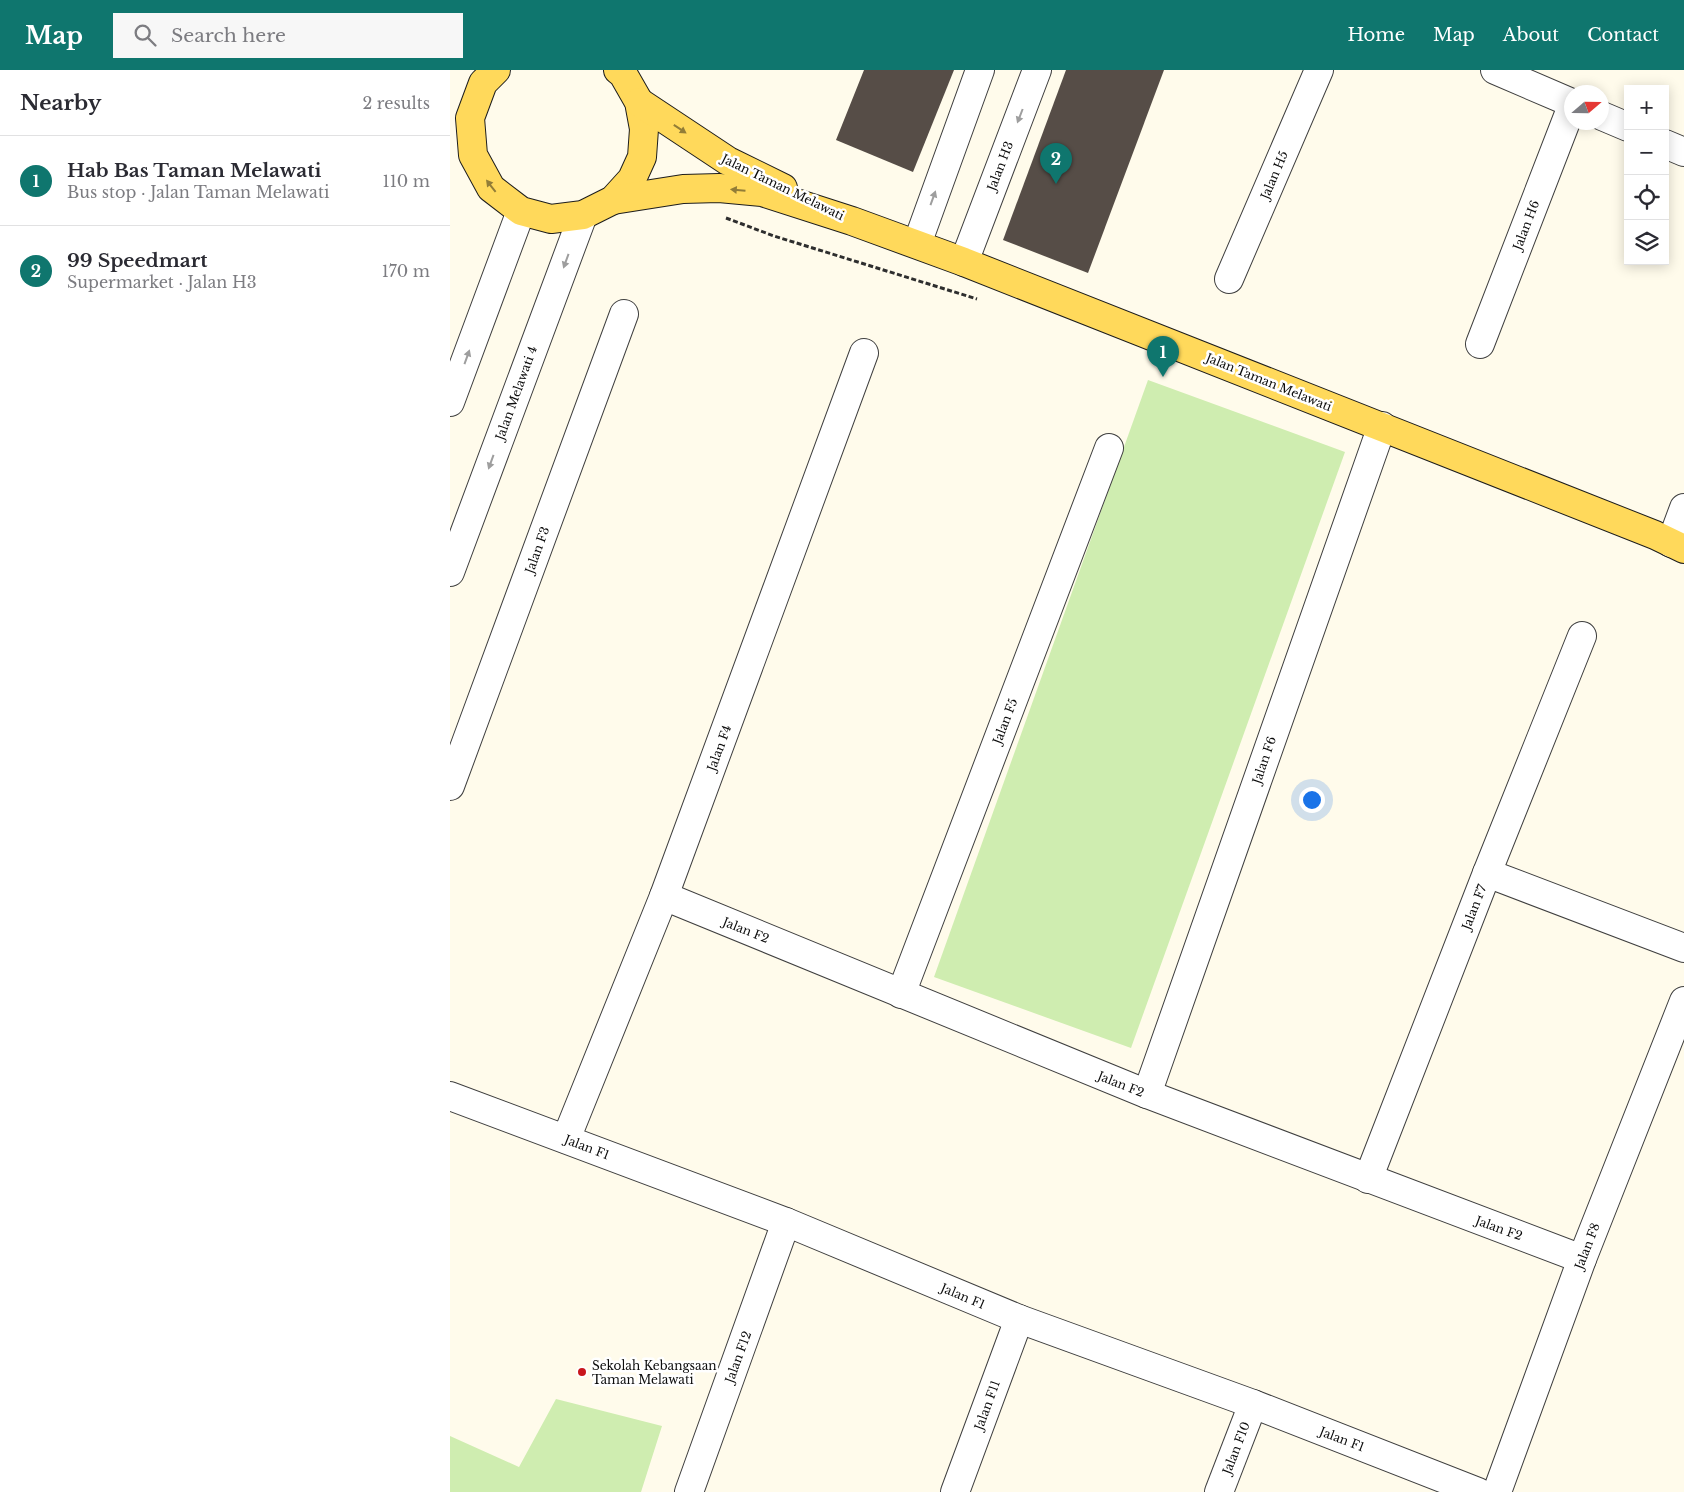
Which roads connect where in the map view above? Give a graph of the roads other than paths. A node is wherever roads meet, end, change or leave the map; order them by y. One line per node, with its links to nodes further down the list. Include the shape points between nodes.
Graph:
1 (496, 70): 15 (main road, via 483,83 470,118)
2 (618, 70): 8 (main road)
3 (980, 70): 20 (street, one-way to 3)
4 (1037, 70): 21 (street, Jalan H3, one-way to 21)
5 (1319, 70): 22 (street, Jalan H5)
6 (1495, 70): 7 (street)
7 (1564, 100)
8 (639, 102): 16 (main road, via 644,129 642,157 632,179); 19 (main road, Jalan Taman Melawati, one-way to 19, via 728,161)
9 (1609, 119): 12 (street)
10 (450, 124): 15 (main road)
11 (1564, 125): 24 (street, Jalan H6)
12 (1624, 125)
13 (1669, 146): 14 (street)
14 (1684, 152)
15 (473, 155): 17 (main road, one-way to 15, via 491,188)
16 (613, 200): 18 (main road); 19 (main road, Jalan Taman Melawati, one-way to 16, via 762,192 719,188 683,189)
17 (521, 211): 18 (main road, via 552,219); 26 (street, one-way to 17)
18 (583, 215): 31 (street, Jalan Melawati 4, one-way to 31)
19 (852, 221): 20 (main road, Jalan Taman Melawati)
20 (917, 244): 21 (main road, Jalan Taman Melawati)
21 (964, 262): 27 (main road, Jalan Taman Melawati)
22 (1229, 279)
23 (624, 314): 33 (street, Jalan F3)
24 (1480, 344)
25 (864, 353): 35 (street, Jalan F4)
26 (450, 402)
27 (1382, 426): 30 (main road, Jalan Taman Melawati); 39 (street, Jalan F6)
28 (1109, 448): 37 (street, Jalan F5)
29 (1684, 508): 30 (street)
30 (1678, 546)
31 (450, 572)
32 (1582, 636): 34 (street, Jalan F7)
33 (450, 786)
34 (1487, 873): 36 (street); 42 (street, Jalan F7)
35 (664, 896): 37 (street, Jalan F2); 41 (street, Jalan F4)
36 (1684, 948)
37 (901, 994): 39 (street, Jalan F2)
38 (1684, 1002): 44 (street, Jalan F8)
39 (1147, 1094): 42 (street, Jalan F2)
40 (450, 1096): 41 (street, Jalan F1)
41 (566, 1139): 43 (street, Jalan F1)
42 (1368, 1179): 44 (street, Jalan F2)
43 (786, 1222): 45 (street, Jalan F1); 47 (street, Jalan F12)
44 (1582, 1259): 51 (street, Jalan F8)
45 (1018, 1318): 46 (street, Jalan F1); 48 (street, Jalan F11)
46 (1253, 1404): 49 (street, Jalan F10); 50 (street, Jalan F1)
47 (689, 1492)
48 (954, 1492)
49 (1219, 1492)
50 (1478, 1492)
51 (1496, 1492)

